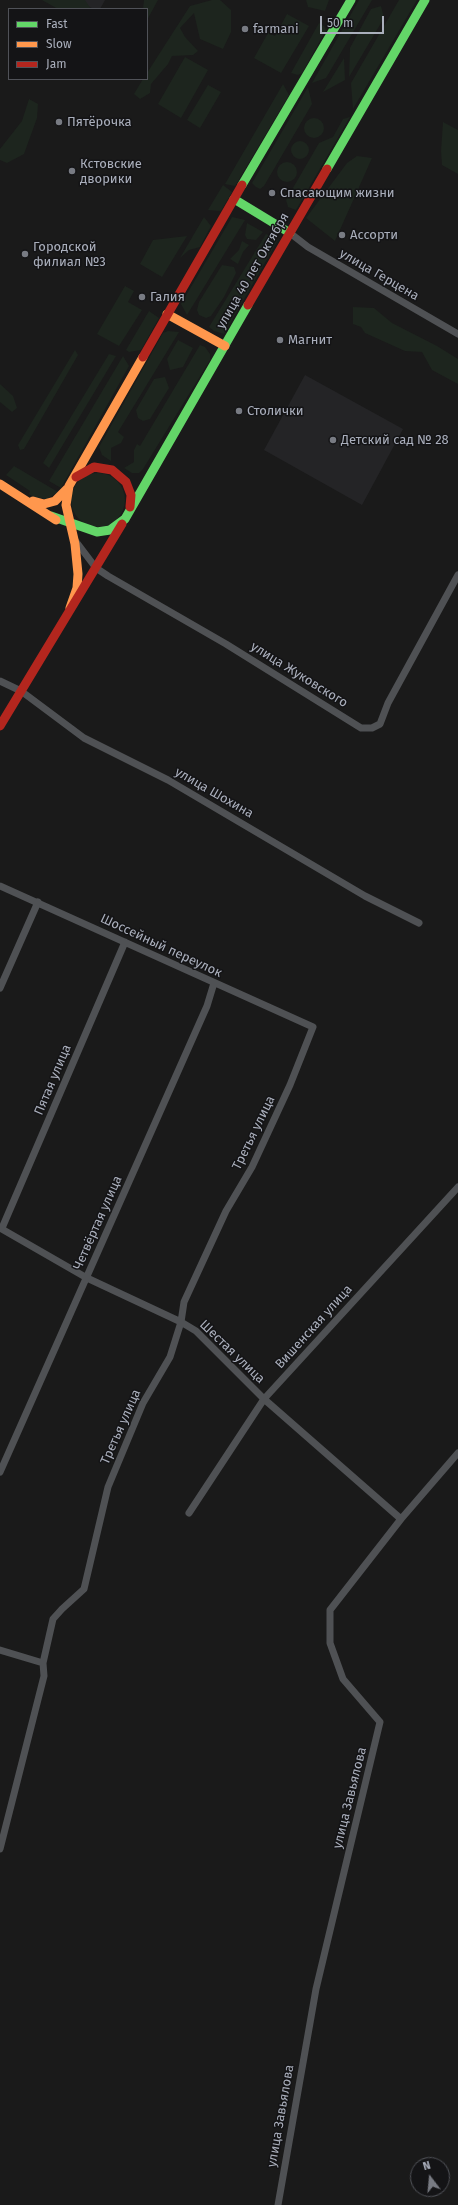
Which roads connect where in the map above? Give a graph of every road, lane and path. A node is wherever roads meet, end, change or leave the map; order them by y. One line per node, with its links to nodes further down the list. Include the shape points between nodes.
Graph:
1 (351, 0): 3 (street)
2 (425, 0): 4 (street, улица 40 лет Октября)
3 (234, 199): 4 (street); 5 (street)
4 (290, 233): 6 (street, улица Герцена, via 308,247); 7 (street, улица 40 лет Октября)
5 (167, 314): 7 (street); 9 (street)
6 (458, 334)
7 (225, 346): 13 (street, улица 40 лет Октября)
8 (0, 484): 10 (street)
9 (70, 484): 10 (street, via 60,497 44,504); 11 (street); 13 (street, via 82,472 94,468 106,468 117,473 129,488 131,501)
10 (18, 496): 12 (street)
11 (66, 505): 14 (street); 15 (street, via 71,518)
12 (51, 516): 14 (street, улица 40 лет Октября); 16 (street)
13 (127, 516): 15 (street, улица 40 лет Октября, via 110,530 97,532); 17 (street)
14 (70, 524): 15 (street, улица 40 лет Октября); 16 (street)
15 (85, 529)
16 (72, 536): 17 (street, улица Жуковского); 19 (street, via 78,574 77,588)
17 (96, 568): 18 (street, улица Жуковского, via 362,728 372,728 380,724 388,702); 19 (street)
18 (458, 575)
19 (70, 608): 21 (street)
20 (0, 681): 21 (street, улица Шохина)
21 (21, 691): 22 (street); 25 (street, улица Шохина, via 84,738 168,780 365,896)
22 (0, 726)
23 (0, 886): 24 (street, Шоссейный переулок)
24 (38, 902): 26 (street, Шоссейный переулок); 28 (street)
25 (419, 922)
26 (125, 942): 27 (street, Шоссейный переулок); 31 (street, Пятая улица)
27 (214, 983): 29 (street, Шоссейный переулок); 32 (street, Четвёртая улица, via 207,1006)
28 (0, 988)
29 (313, 1027): 33 (street, Третья улица, via 290,1085 255,1160 226,1211 184,1302)
30 (458, 1187): 34 (street, Вишенская улица)
31 (1, 1228): 32 (street, Шестая улица)
32 (87, 1278): 33 (street, Шестая улица); 36 (street, Четвёртая улица)
33 (182, 1322): 34 (street, Шестая улица, via 196,1331); 40 (street, Третья улица, via 170,1357 143,1403 108,1487 84,1589 53,1619)
34 (264, 1399): 37 (street, Вишенская улица); 38 (street, Шестая улица)
35 (458, 1453): 38 (street, улица Завьялова)
36 (0, 1472)
37 (189, 1513)
38 (401, 1519): 42 (street, улица Завьялова, via 330,1610 330,1643 343,1679 380,1722 316,1989)
39 (0, 1650): 40 (street)
40 (43, 1663): 41 (street, Третья улица, via 44,1676)
41 (0, 1849)
42 (278, 2205)

